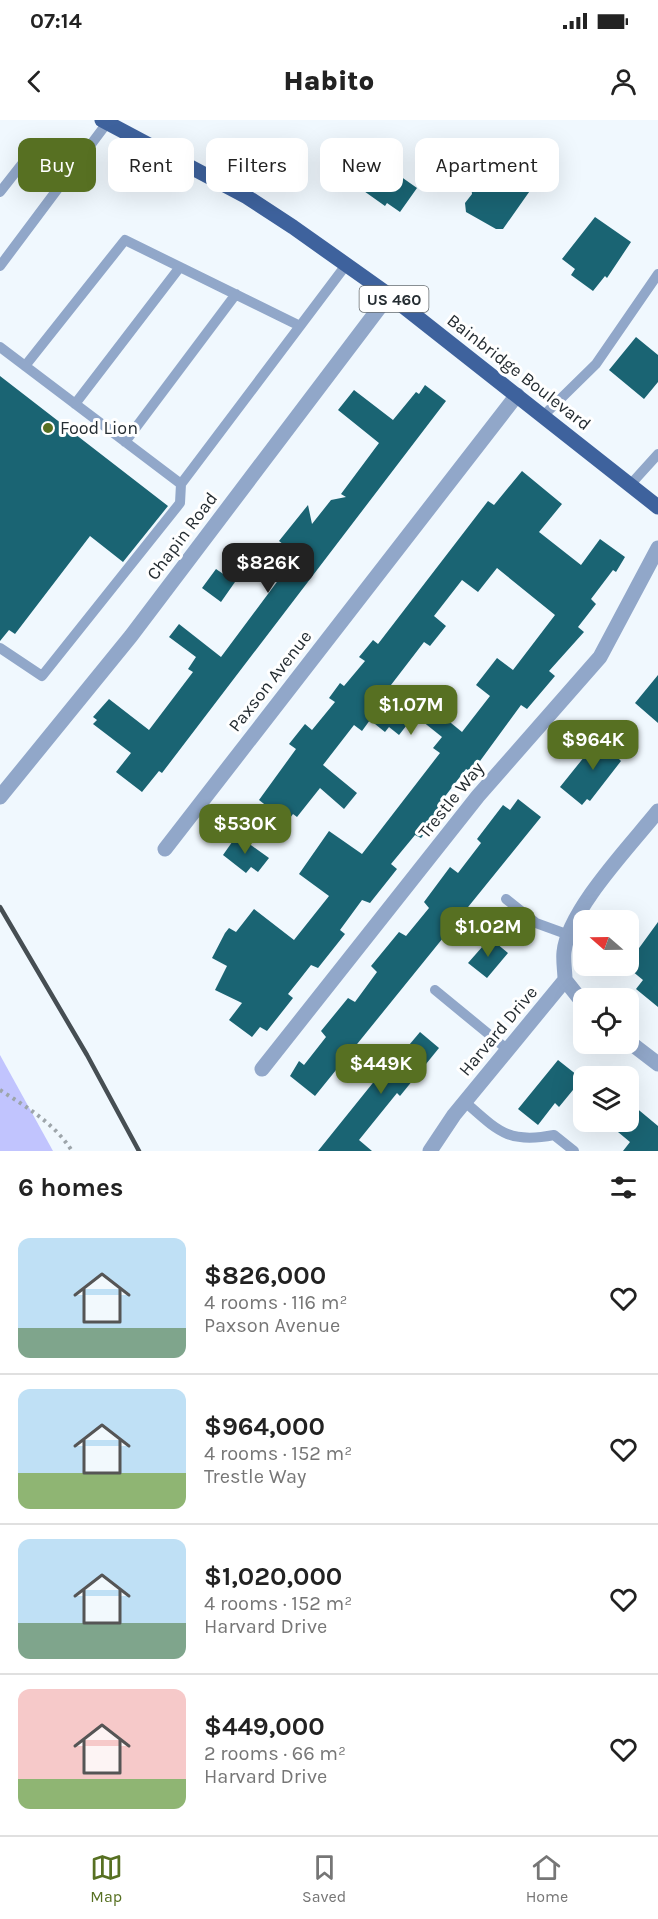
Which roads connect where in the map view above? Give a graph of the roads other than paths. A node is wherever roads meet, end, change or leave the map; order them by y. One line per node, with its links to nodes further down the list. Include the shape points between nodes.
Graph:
1 (105, 121): 4 (main road, Bainbridge Boulevard / US 460, via 247,196); 5 (lane)
2 (18, 168): 3 (lane)
3 (0, 192)
4 (346, 265): 9 (main road, Bainbridge Boulevard / US 460); 10 (lane)
5 (0, 266)
6 (180, 267): 8 (lane); 12 (lane, via 125,240); 14 (lane)
7 (658, 274): 15 (lane, via 596,364)
8 (236, 294): 10 (lane); 16 (lane)
9 (389, 295): 13 (main road, Bainbridge Boulevard / US 460); 23 (street, Chapin Road, via 131,636)
10 (300, 326): 18 (lane)
11 (0, 347): 12 (lane)
12 (25, 366): 14 (lane)
13 (517, 395): 15 (main road, Bainbridge Boulevard / US 460); 25 (street, Paxson Avenue)
14 (75, 404): 16 (lane)
15 (543, 416): 19 (main road, Bainbridge Boulevard / US 460)
16 (125, 442): 18 (lane)
17 (658, 454): 19 (lane)
18 (182, 484): 22 (lane, via 180,503 42,676)
19 (630, 485): 20 (main road, Bainbridge Boulevard / US 460)
20 (658, 507)
21 (658, 548): 34 (street, Trestle Way, via 600,657 478,796)
22 (0, 648)
23 (0, 797)
24 (658, 811): 27 (street, via 592,894)
25 (165, 849)
26 (506, 898): 27 (lane, via 536,923)
27 (569, 935): 28 (street, via 564,951)
28 (565, 980): 30 (street); 32 (street, Harvard Drive)
29 (435, 990): 32 (lane)
30 (573, 990)
31 (639, 1049): 33 (street)
32 (508, 1050): 35 (street, Harvard Drive)
33 (658, 1064)
34 (262, 1069)
35 (465, 1102): 36 (street, Harvard Drive); 37 (lane, via 510,1136 524,1139 554,1135)
36 (430, 1151)
37 (574, 1151)

